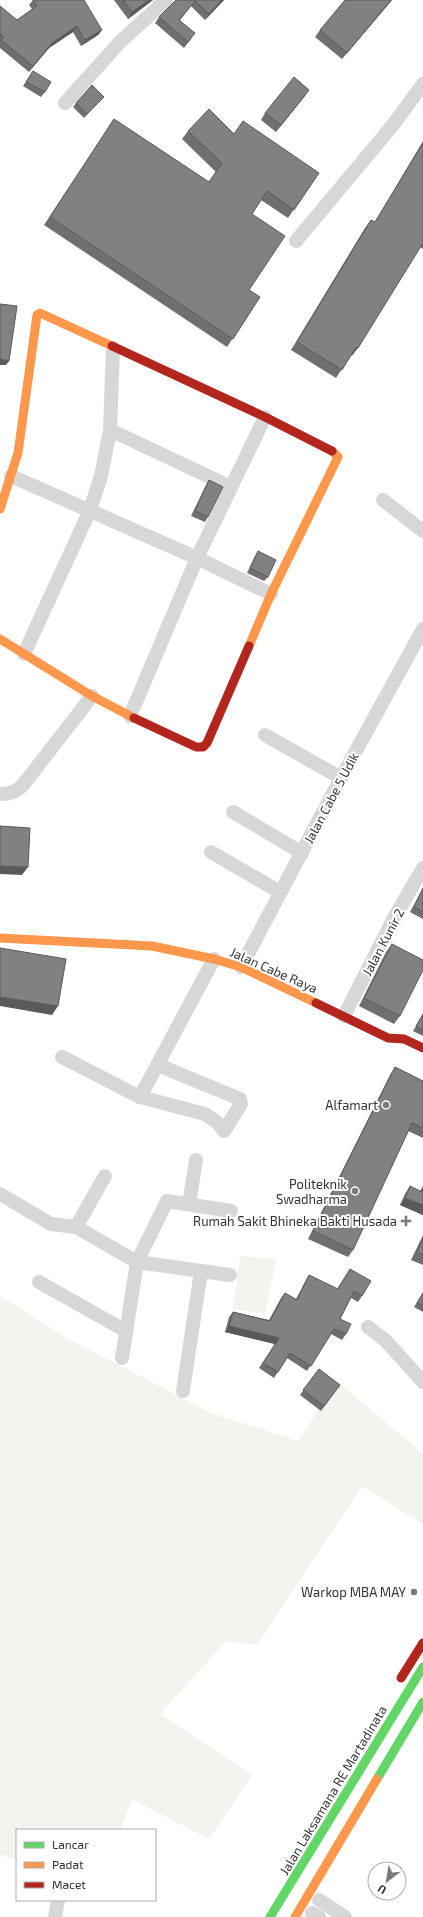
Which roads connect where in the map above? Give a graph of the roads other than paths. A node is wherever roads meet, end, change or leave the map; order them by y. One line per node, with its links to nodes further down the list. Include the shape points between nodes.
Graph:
1 (166, 0): 3 (street, via 120,42)
2 (423, 84): 4 (street, via 393,126)
3 (65, 103)
4 (296, 241)
5 (113, 348): 6 (main road); 7 (street); 8 (main road, via 44,313 37,315 18,453)
6 (265, 417): 9 (street); 15 (main road, via 334,452 338,457)
7 (110, 430): 9 (street); 12 (street, via 101,476)
8 (11, 476): 11 (main road); 12 (street)
9 (230, 487): 14 (street)
10 (383, 500): 13 (street)
11 (0, 509)
12 (90, 510): 14 (street); 18 (street)
13 (423, 532)
14 (197, 558): 15 (street); 20 (street)
15 (271, 594): 20 (main road, via 207,743 203,747 196,747)
16 (423, 629): 22 (street, Jalan Cabe 5 Udik)
17 (2, 644): 18 (main road)
18 (24, 654): 19 (main road)
19 (92, 696): 20 (main road); 23 (street, via 23,786 18,791)
20 (130, 716)
21 (265, 735): 22 (street)
22 (341, 778): 26 (street, Jalan Cabe 5 Udik)
23 (0, 794)
24 (233, 812): 26 (street)
25 (211, 852): 28 (street)
26 (302, 853): 28 (street, Jalan Cabe 5 Udik)
27 (423, 868): 32 (street, Jalan Kunir 2, via 394,918)
28 (280, 892): 31 (street, Jalan Cabe 5 Udik)
29 (0, 938): 30 (main road, Jalan Cabe Raya, via 152,946)
30 (214, 959): 31 (main road, Jalan Cabe Raya); 37 (street)
31 (241, 967): 32 (main road, Jalan Cabe Raya)
32 (344, 1016): 33 (main road, Jalan Cabe Raya)
33 (388, 1038): 34 (main road, Jalan Cabe Raya); 35 (main road, Jalan Cabe Raya, via 404,1039)
34 (395, 1046)
35 (423, 1048)
36 (62, 1057): 38 (street)
37 (158, 1065): 38 (street); 38 (street, via 238,1098 241,1104 224,1131 205,1114)
38 (140, 1097)
39 (196, 1160): 42 (street)
40 (105, 1176): 44 (street)
41 (0, 1195): 44 (street, via 51,1224)
42 (189, 1204): 43 (street); 45 (street, via 167,1201)
43 (231, 1211)
44 (76, 1227): 45 (street)
45 (137, 1262): 46 (street); 50 (street)
46 (202, 1271): 47 (street); 53 (street)
47 (230, 1275)
48 (39, 1282): 50 (street)
49 (368, 1327): 52 (street, via 386,1341)
50 (126, 1332): 51 (street)
51 (122, 1358)
52 (423, 1382)
53 (183, 1391)
54 (423, 1643): 56 (main road)
55 (420, 1672): 59 (main road, Jalan Laksamana RE Martadinata)
56 (396, 1686)
57 (423, 1702): 65 (main road)
58 (301, 1848): 59 (main road)
59 (289, 1886): 64 (main road, Jalan Laksamana RE Martadinata)
60 (321, 1897): 62 (main road); 66 (street)
61 (58, 1901): 63 (street)
62 (313, 1916)
63 (55, 1917)
64 (270, 1917)
65 (295, 1917)
66 (345, 1917)

